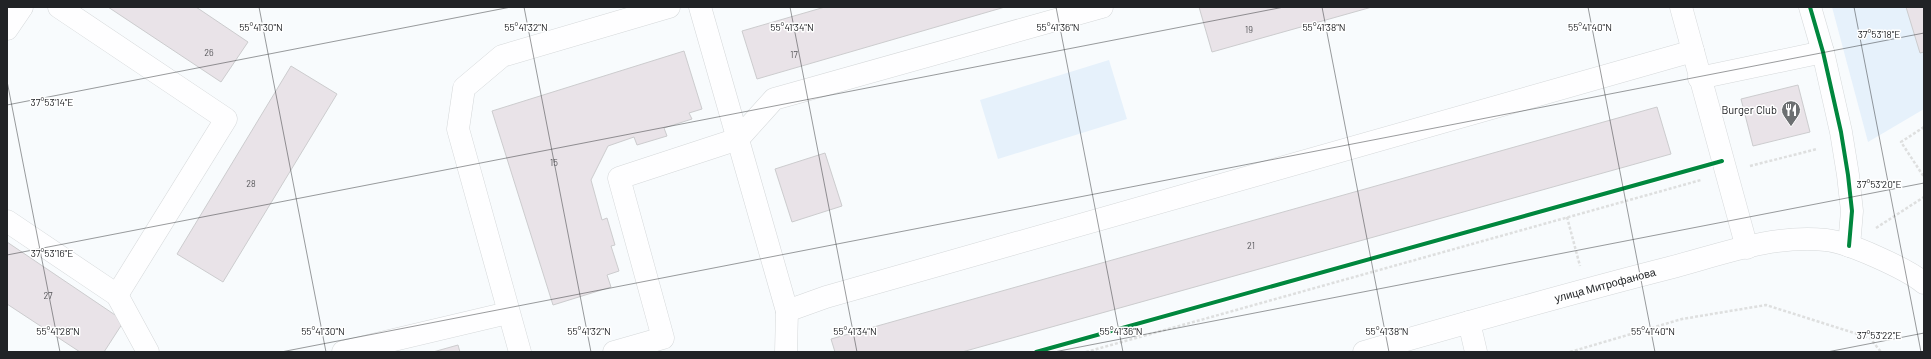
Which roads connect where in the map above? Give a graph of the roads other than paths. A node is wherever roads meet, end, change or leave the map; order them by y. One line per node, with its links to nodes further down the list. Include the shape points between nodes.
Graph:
1 (22, 7): 8 (main road)
2 (59, 7): 17 (main road, via 226,119)
3 (669, 7): 19 (main road, via 502,56 464,88 458,129)
4 (700, 7): 12 (main road)
5 (1102, 7): 12 (main road, via 774,99)
6 (1681, 7): 9 (main road)
7 (1810, 7): 10 (main road)
8 (7, 29)
9 (1692, 51): 11 (main road); 18 (main road, via 826,297)
10 (1823, 52): 11 (main road); 14 (main road, via 1843,142 1852,211)
11 (1699, 78): 15 (main road)
12 (738, 139): 18 (main road); 24 (main road, via 619,178 663,338)
13 (7, 220): 17 (main road)
14 (1849, 246): 15 (main road, улица Митрофанова, via 1826,240 1787,240); 16 (main road, улица Митрофанова, via 1913,274)
15 (1746, 248): 20 (main road, улица Митрофанова)
16 (1924, 283)
17 (117, 295): 21 (main road)
18 (787, 311): 25 (main road)
19 (508, 313): 22 (main road); 23 (main road)
20 (1469, 322): 26 (main road, улица Митрофанова); 27 (main road)
21 (148, 352)
22 (343, 352)
23 (520, 352)
24 (614, 352)
25 (786, 352)
26 (1364, 352)
27 (1476, 352)

